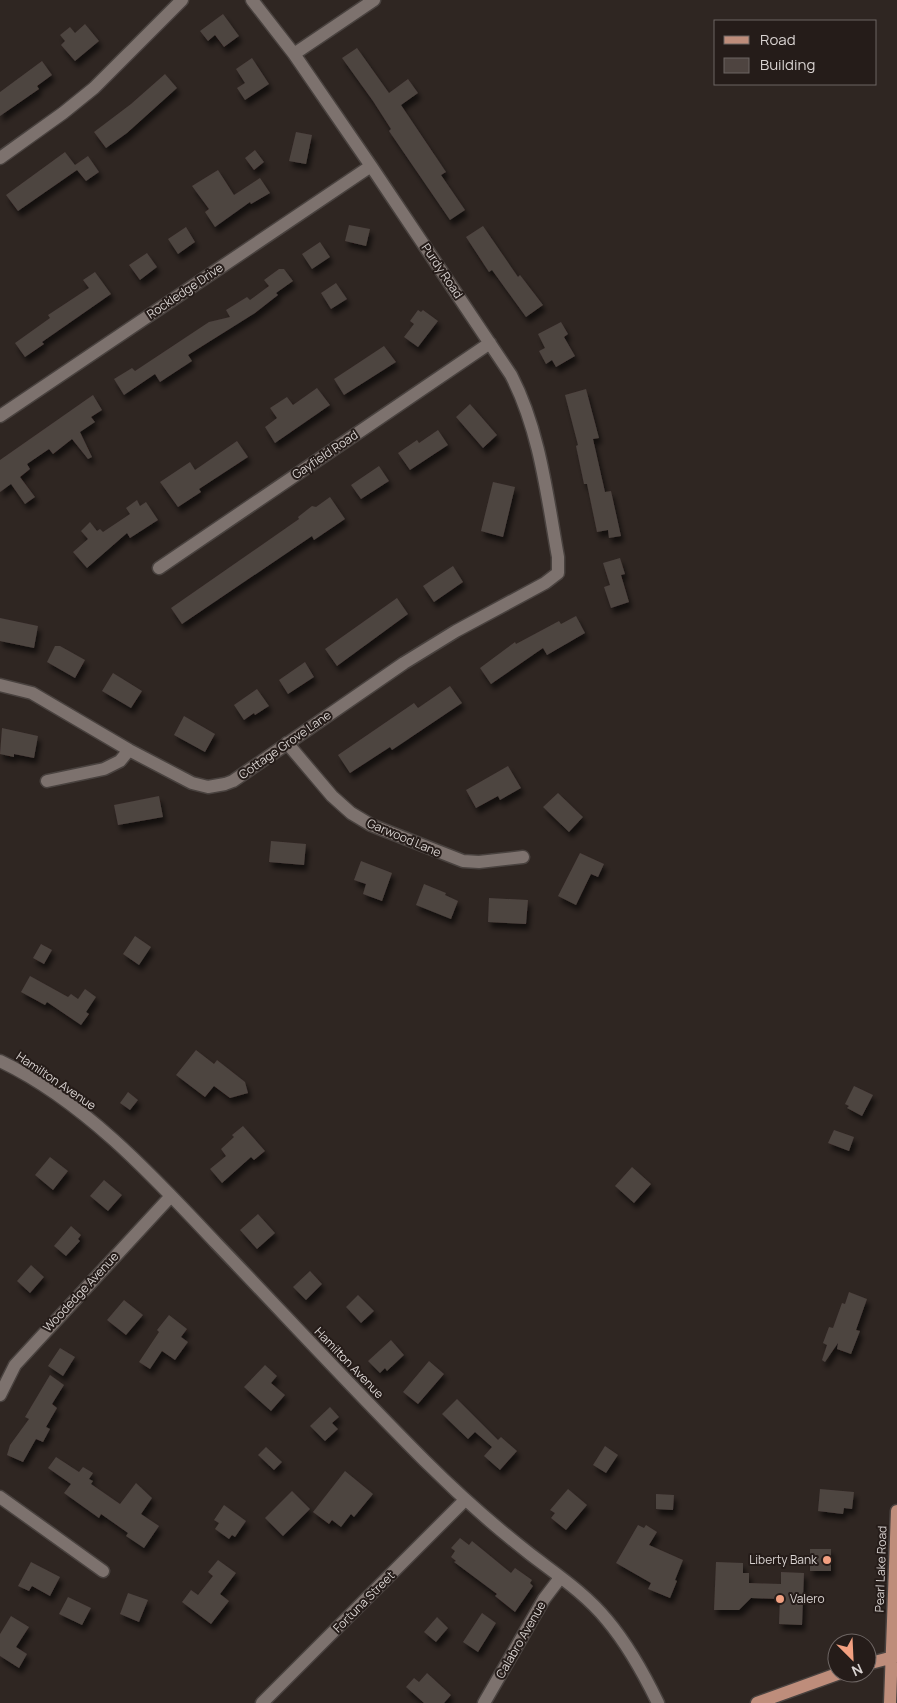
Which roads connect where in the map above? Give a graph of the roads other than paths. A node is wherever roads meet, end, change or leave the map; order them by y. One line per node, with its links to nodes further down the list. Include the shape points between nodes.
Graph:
1 (182, 0): 5 (street, via 94,88)
2 (252, 0): 4 (street, Purdy Road)
3 (374, 0): 4 (street)
4 (294, 54): 6 (street, Purdy Road)
5 (0, 158)
6 (371, 166): 7 (street, Purdy Road); 8 (street, Rockledge Drive)
7 (490, 343): 9 (street, Gayfield Road); 10 (street, Purdy Road, via 520,392 532,426 558,557)
8 (0, 416)
9 (159, 568)
10 (558, 573): 12 (street, Cottage Grove Lane, via 404,663)
11 (0, 685): 13 (street, Cottage Grove Lane, via 32,693)
12 (287, 743): 13 (street, Cottage Grove Lane, via 233,780 208,787 192,783); 15 (street, Garwood Lane, via 332,796 371,825 463,861)
13 (130, 750): 14 (street, via 120,761 104,768)
14 (47, 781)
15 (523, 857)
16 (0, 1061): 17 (street, Hamilton Avenue, via 60,1098 111,1137)
17 (171, 1196): 18 (street, Woodedge Avenue, via 15,1365); 20 (street, Hamilton Avenue)
18 (0, 1395)
19 (0, 1497): 22 (street)
20 (465, 1500): 23 (street, Hamilton Avenue); 27 (street, Fortuna Street)
21 (897, 1511): 24 (main road, Pearl Lake Road)
22 (103, 1571)
23 (560, 1578): 28 (street, Calabro Avenue, via 544,1599); 29 (street, Hamilton Avenue, via 588,1599 607,1620 632,1655)
24 (894, 1657): 25 (main road); 31 (main road, Pearl Lake Road)
25 (877, 1661)
26 (827, 1678): 30 (main road)
27 (262, 1703)
28 (484, 1703)
29 (658, 1703)
30 (757, 1703)
31 (890, 1703)

